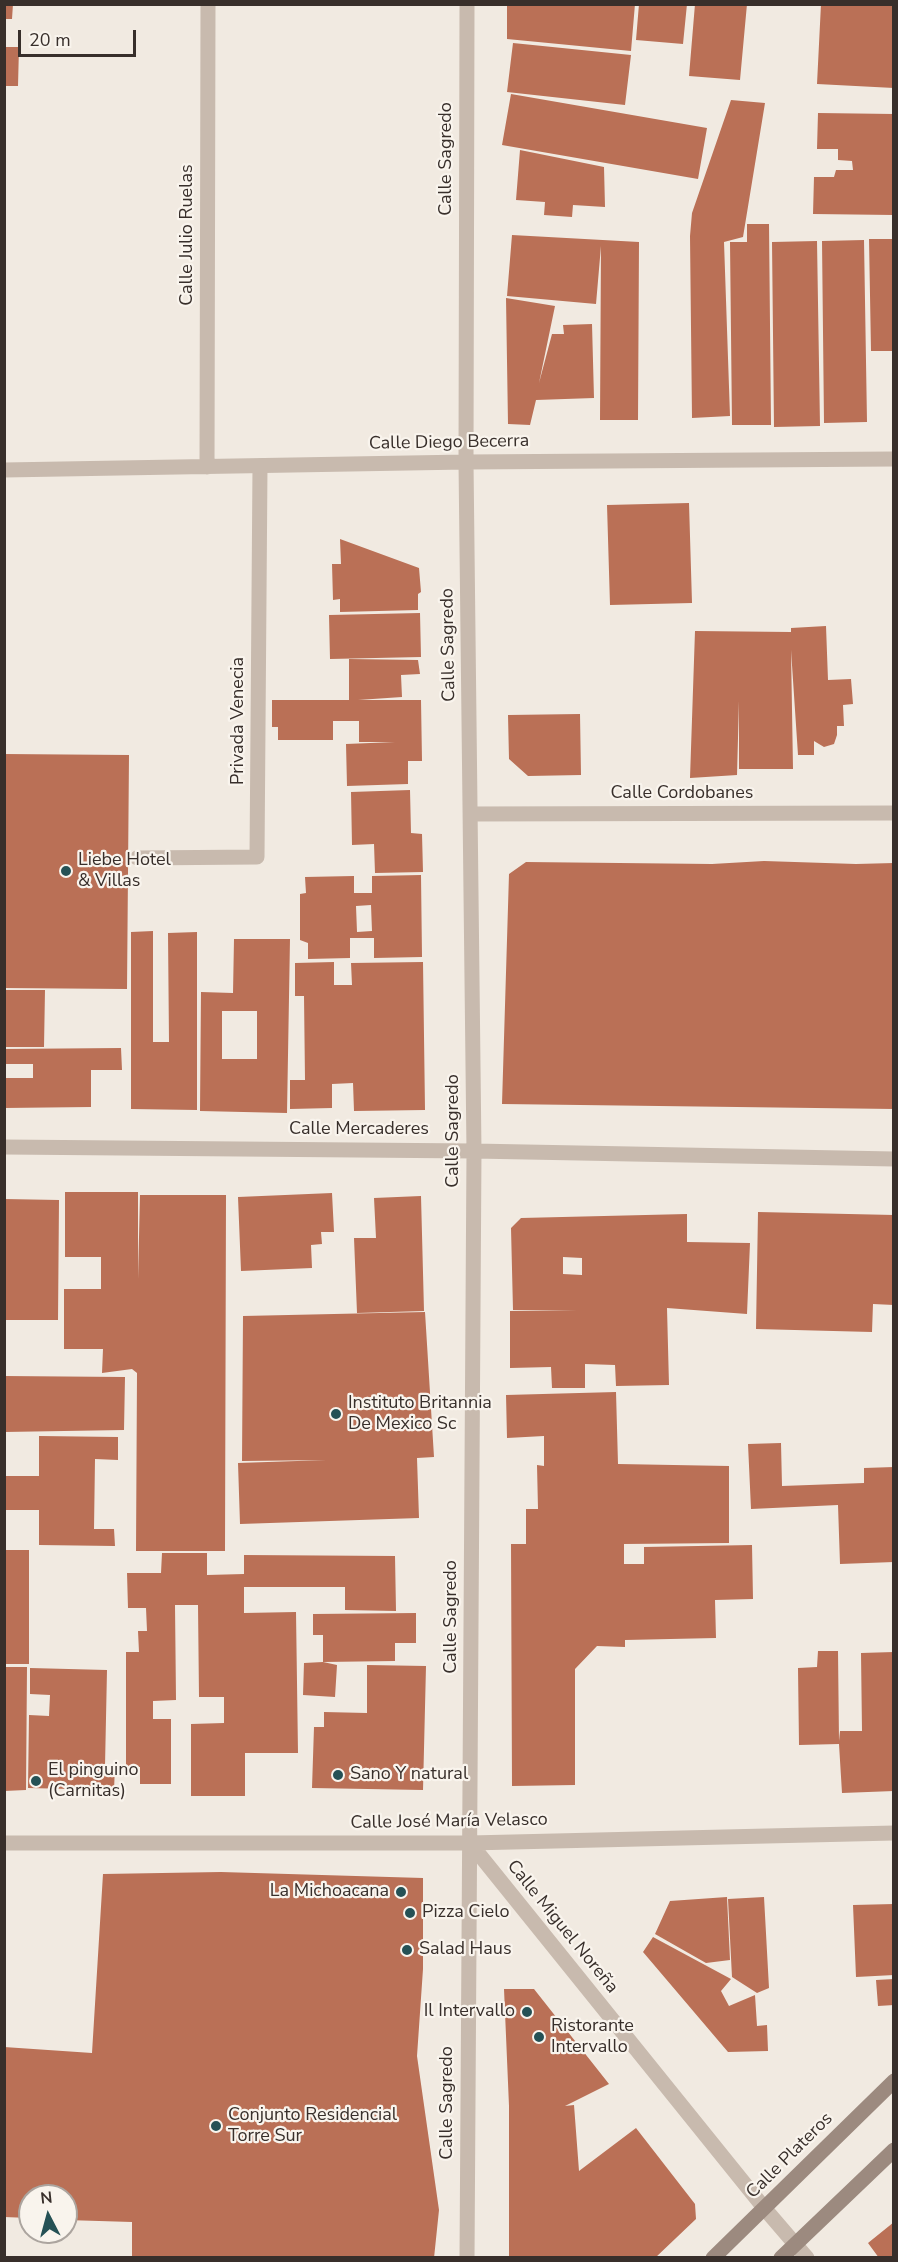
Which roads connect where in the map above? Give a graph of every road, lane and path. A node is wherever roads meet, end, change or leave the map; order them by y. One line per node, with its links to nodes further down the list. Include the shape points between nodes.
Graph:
1 (208, 4): 6 (street, Calle Julio Ruelas)
2 (467, 4): 4 (street, Calle Sagredo)
3 (894, 459): 4 (street, Calle Diego Becerra)
4 (466, 462): 5 (street, Calle Diego Becerra); 9 (street, Calle Sagredo)
5 (260, 466): 6 (street, Calle Diego Becerra); 10 (street, Privada Venecia, via 257,857)
6 (207, 467): 7 (street, Calle Diego Becerra)
7 (4, 470)
8 (894, 813): 9 (street, Calle Cordobanes)
9 (471, 814): 12 (street, Calle Sagredo)
10 (137, 858)
11 (4, 1147): 12 (street, Calle Mercaderes)
12 (474, 1151): 13 (street, Calle Mercaderes); 16 (street, Calle Sagredo)
13 (894, 1159)
14 (894, 1833): 16 (street, Calle José María Velasco)
15 (4, 1843): 16 (street, Calle José María Velasco)
16 (470, 1843): 19 (street, Calle Miguel Noreña); 21 (street, Calle Sagredo)
17 (894, 2081): 19 (street, Calle Plateros)
18 (894, 2150): 20 (street)
19 (765, 2209): 20 (street, Calle Miguel Noreña); 22 (street, Calle Plateros)
20 (796, 2244): 23 (street); 24 (street, Calle Miguel Noreña)
21 (466, 2258)
22 (713, 2258)
23 (781, 2258)
24 (807, 2258)

